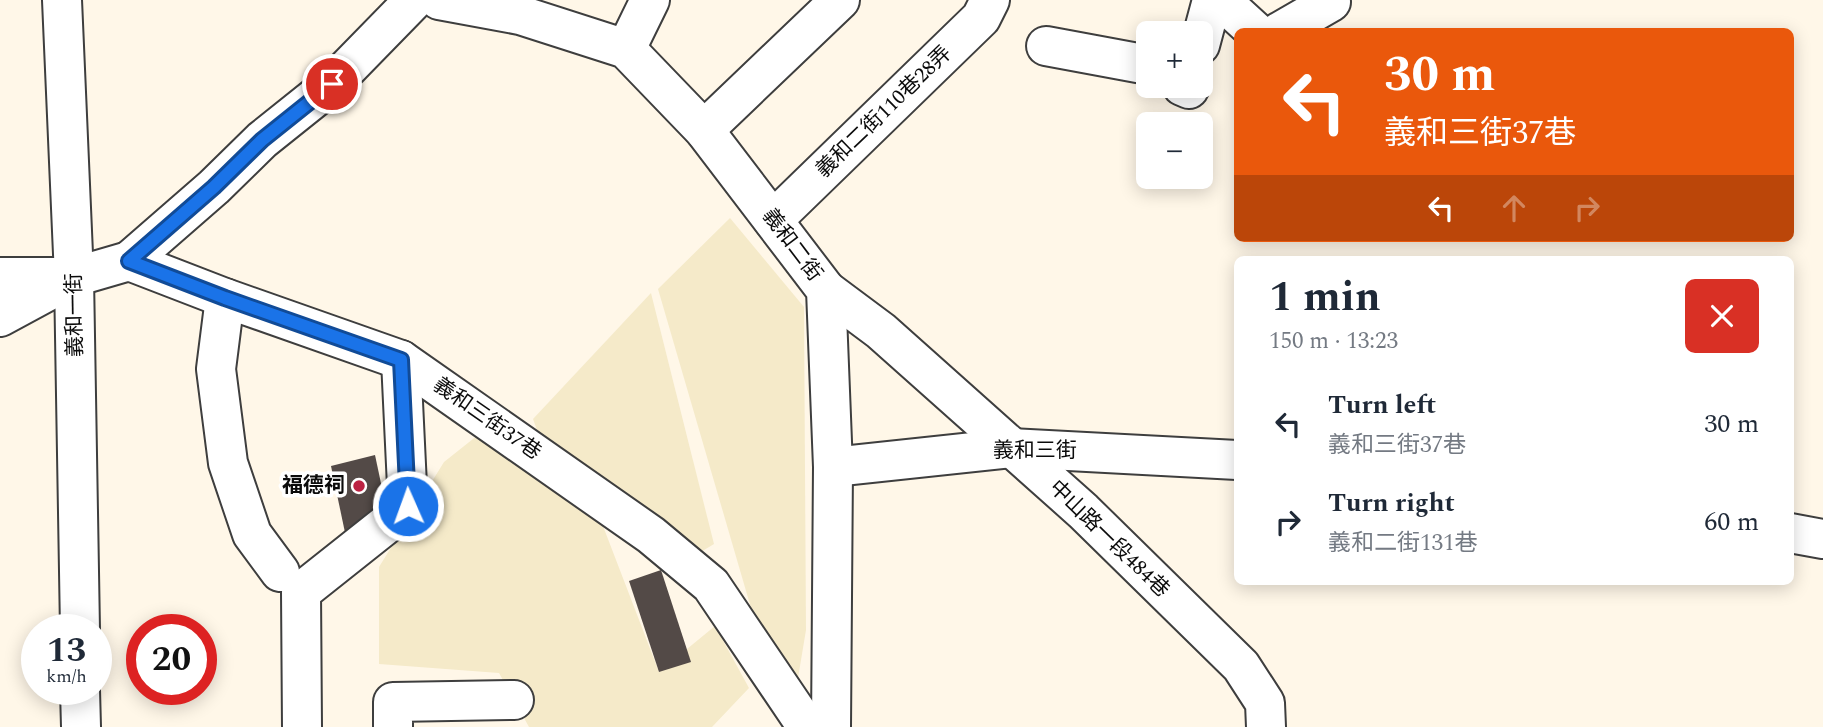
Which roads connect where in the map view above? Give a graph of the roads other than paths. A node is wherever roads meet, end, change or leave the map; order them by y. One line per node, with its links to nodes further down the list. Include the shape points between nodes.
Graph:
1 (62, 0): 20 (street, 義和一街)
2 (414, 0): 18 (street, via 332,84 262,140)
3 (439, 0): 14 (street, 義和二街, via 520,15)
4 (650, 0): 14 (street)
5 (840, 0): 16 (street)
6 (990, 0): 17 (street, 義和二街110巷28弄, via 981,18)
7 (1212, 0): 10 (street)
8 (1222, 0): 11 (street)
9 (1331, 2): 12 (street)
10 (1206, 21)
11 (1252, 28)
12 (1286, 28)
13 (1046, 46): 15 (street)
14 (626, 49): 16 (street, 義和二街)
15 (1136, 63)
16 (704, 130): 17 (street, 義和二街)
17 (773, 220): 21 (street, 義和二街)
18 (129, 261): 20 (street); 22 (street, 義和三街37巷)
19 (0, 277): 20 (street)
20 (75, 277): 23 (street); 31 (street, 義和一街)
21 (826, 290): 25 (street, 中山路一段484巷, via 881,331); 27 (street, 義和二街)
22 (225, 298): 24 (street, 義和三街37巷); 30 (street, via 216,369 228,463 252,534)
23 (0, 317)
24 (401, 360): 35 (street, via 408,506 302,592); 37 (street, 義和三街37巷, via 651,535 711,585)
25 (1011, 448): 26 (street, 義和三街); 27 (street, 義和三街); 39 (street, 中山路一段484巷, via 1083,511 1241,666 1265,703)
26 (1234, 460)
27 (833, 467): 38 (street, 義和二街)
28 (1794, 534): 29 (street)
29 (1823, 539)
30 (280, 572)
31 (80, 614)
32 (513, 700): 36 (street, via 393,702)
33 (80, 705): 34 (street)
34 (81, 727)
35 (302, 727)
36 (394, 727)
37 (807, 727)
38 (831, 727)
39 (1266, 727)

